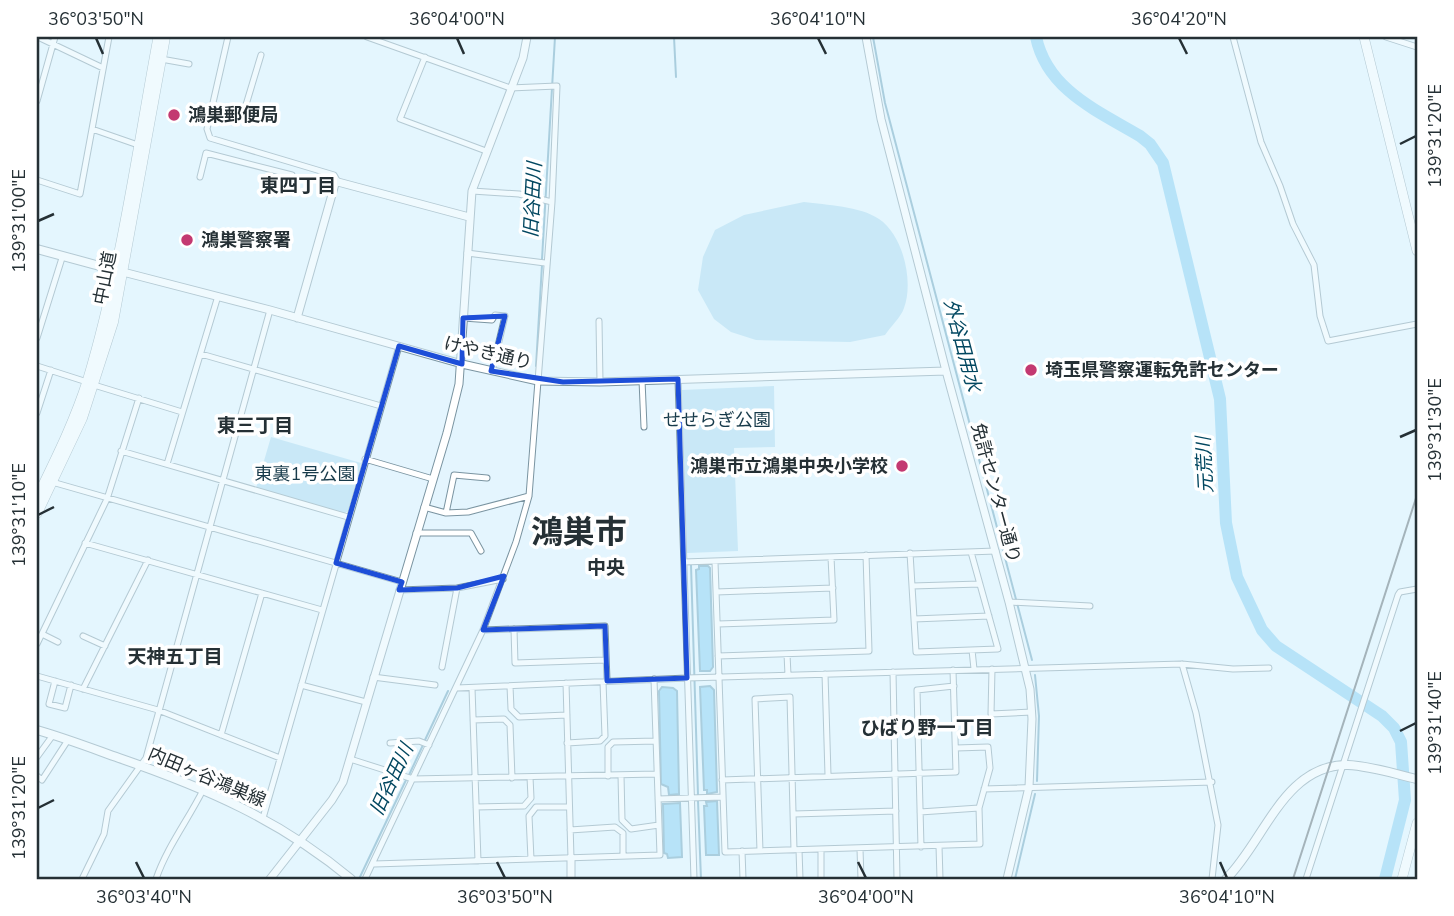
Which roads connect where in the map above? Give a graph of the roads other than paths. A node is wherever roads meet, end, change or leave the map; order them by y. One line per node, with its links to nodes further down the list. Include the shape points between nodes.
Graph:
1 (38, 37): 14 (street)
2 (109, 37): 21 (street)
3 (158, 37): 26 (highway, 中山道)
4 (165, 37): 19 (highway, 中山道)
5 (220, 37): 13 (street)
6 (367, 37): 15 (street)
7 (392, 37): 15 (street)
8 (527, 37): 22 (street)
9 (866, 37): 57 (street, 免許センター通り, via 881,119)
10 (1233, 37): 48 (street, via 1261,142 1314,265 1328,341)
11 (1364, 37): 38 (main road)
12 (1386, 37): 16 (street)
13 (228, 38): 28 (street, via 207,129 210,138)
14 (54, 40): 21 (street); 23 (street)
15 (390, 45): 18 (street)
16 (1417, 47)
17 (261, 55): 24 (street)
18 (425, 57): 22 (street); 27 (street, via 400,119)
19 (161, 59): 20 (street); 42 (highway, 中山道)
20 (189, 64)
21 (103, 68): 25 (street)
22 (510, 88): 27 (street); 35 (street, via 557,86)
23 (37, 101)
24 (242, 118)
25 (92, 129): 26 (street); 32 (street, via 80,194)
26 (138, 145): 42 (highway, 中山道)
27 (486, 151): 34 (street)
28 (269, 156): 29 (street); 33 (street, via 334,175)
29 (265, 168): 30 (street); 31 (street, via 206,153)
30 (292, 175)
31 (200, 177)
32 (37, 180)
33 (338, 182): 36 (street); 45 (street)
34 (472, 191): 35 (street); 36 (street)
35 (552, 201): 41 (street)
36 (469, 217): 39 (street)
37 (37, 249): 40 (main road, けやき通り)
38 (1417, 251)
39 (467, 253): 41 (street); 46 (street)
40 (62, 258): 42 (main road, けやき通り); 49 (street)
41 (545, 263): 60 (street)
42 (119, 271): 43 (street, けやき通り); 62 (highway, 中山道, via 113,322)
43 (218, 296): 44 (street, けやき通り); 51 (street)
44 (270, 310): 45 (street, けやき通り); 54 (street)
45 (297, 318): 50 (street, けやき通り)
46 (463, 318): 52 (street); 56 (street, via 505,316)
47 (599, 321): 61 (street)
48 (1417, 324)
49 (37, 338)
50 (399, 346): 52 (street, けやき通り); 64 (street)
51 (201, 354): 54 (street); 65 (street)
52 (462, 364): 56 (street, けやき通り); 72 (street)
53 (37, 366): 55 (street)
54 (254, 369): 64 (street); 73 (street)
55 (51, 370): 62 (street); 66 (street)
56 (492, 371): 60 (street, けやき通り)
57 (946, 371): 58 (street, けやき通り); 86 (street, 免許センター通り)
58 (678, 379): 59 (street, けやき通り); 92 (street)
59 (642, 380): 61 (street, けやき通り); 67 (street)
60 (538, 381): 61 (street, けやき通り); 75 (street)
61 (600, 382)
62 (91, 383): 63 (street); 74 (highway, 中山道)
63 (139, 398): 65 (street); 68 (street)
64 (381, 406): 69 (street)
65 (182, 412): 70 (street)
66 (37, 413)
67 (644, 427)
68 (121, 451): 70 (street); 77 (street)
69 (365, 459): 72 (street); 81 (street)
70 (167, 464): 73 (street)
71 (487, 478): 80 (street, via 454,475)
72 (433, 479): 78 (street)
73 (224, 480): 81 (street); 82 (street)
74 (45, 481): 76 (highway, 中山道); 77 (street); 79 (highway, 中山道)
75 (529, 496): 80 (street); 96 (street)
76 (37, 498)
77 (107, 499): 82 (street); 84 (street)
78 (424, 507): 80 (street); 83 (street)
79 (37, 513)
80 (446, 513)
81 (348, 517): 94 (street)
82 (210, 528): 94 (street); 95 (street)
83 (416, 533): 85 (street, via 471,533); 98 (street)
84 (85, 542): 91 (street); 113 (street)
85 (481, 551)
86 (996, 551): 88 (street); 105 (street, 免許センター通り)
87 (910, 552): 88 (street); 89 (street); 99 (street)
88 (971, 552): 97 (street)
89 (866, 555): 90 (street); 119 (street, via 869,651)
90 (831, 556): 93 (street); 101 (street)
91 (148, 560): 95 (street); 117 (street)
92 (684, 562): 93 (street); 134 (street)
93 (715, 562): 103 (street)
94 (336, 563): 98 (street); 107 (street)
95 (197, 574): 104 (street); 149 (street)
96 (503, 579): 100 (street); 112 (street)
97 (980, 584): 99 (street); 108 (street)
98 (400, 586): 100 (street); 133 (street)
99 (912, 586): 109 (street)
100 (457, 588): 123 (street)
101 (833, 588): 103 (street); 110 (street, via 834,620)
102 (1417, 589): 166 (street, via 1398,595)
103 (716, 592): 110 (street)
104 (262, 593): 107 (street); 155 (street)
105 (1009, 602): 106 (street); 124 (street, 免許センター通り)
106 (1090, 606)
107 (322, 610): 141 (street)
108 (989, 616): 109 (street); 118 (street, via 999,649)
109 (914, 619): 118 (street, via 916,652)
110 (718, 624): 120 (street)
111 (514, 629): 112 (street); 121 (street, via 605,626); 121 (street, via 515,663)
112 (482, 630): 145 (street)
113 (41, 631): 115 (street); 116 (street)
114 (83, 636): 117 (street)
115 (58, 642)
116 (37, 645)
117 (105, 646): 147 (street)
118 (972, 650): 126 (street)
119 (787, 654): 120 (street); 131 (street)
120 (718, 656): 135 (street)
121 (606, 660): 138 (street)
122 (1182, 664): 124 (street); 125 (street); 183 (street)
123 (442, 667)
124 (1026, 668): 127 (street); 150 (street, 免許センター通り)
125 (1269, 668)
126 (974, 669): 127 (street); 128 (street)
127 (992, 669): 150 (street, via 991,714)
128 (953, 670): 129 (street); 144 (street)
129 (893, 672): 130 (street); 168 (street)
130 (825, 674): 131 (street); 171 (street)
131 (789, 675): 135 (street)
132 (37, 676): 137 (street)
133 (373, 677): 142 (street); 148 (street)
134 (687, 678): 135 (street); 136 (street); 188 (street)
135 (719, 678): 182 (street)
136 (654, 679): 138 (street); 157 (street)
137 (55, 681): 140 (street); 140 (street, via 49,704 65,708)
138 (605, 681): 139 (street); 159 (street, via 605,736 600,741)
139 (566, 683): 143 (street); 151 (street)
140 (71, 685): 147 (street)
141 (301, 685): 148 (street); 163 (street)
142 (435, 685)
143 (510, 686): 146 (street); 151 (street, via 511,709 519,717)
144 (954, 687): 161 (street); 167 (street, via 917,690)
145 (457, 688): 146 (street); 160 (street)
146 (472, 688): 152 (street)
147 (83, 689): 149 (street)
148 (366, 702): 164 (street)
149 (158, 709): 155 (street); 165 (street)
150 (1032, 712): 184 (street, 免許センター通り)
151 (566, 715): 159 (street)
152 (473, 720): 177 (street); 178 (street, via 504,719 510,725)
153 (37, 730): 154 (main road, 内田ヶ谷鴻巣線)
154 (53, 735): 156 (main road, 内田ヶ谷鴻巣線); 162 (street)
155 (221, 735): 163 (street)
156 (68, 740): 165 (main road, 内田ヶ谷鴻巣線); 172 (street, via 42,779)
157 (656, 741): 169 (street); 174 (street, via 613,741 607,747)
158 (390, 743): 160 (street)
159 (568, 743): 173 (street)
160 (429, 745): 179 (street)
161 (956, 747): 167 (street, via 956,772); 185 (street, via 988,747 990,768)
162 (37, 757)
163 (280, 758): 196 (street)
164 (350, 759): 179 (street); 200 (street, via 339,792)
165 (141, 766): 186 (main road, 内田ヶ谷鴻巣線); 214 (street, via 108,811 104,834)
166 (1341, 766): 181 (main road); 229 (main road, via 1314,774 1290,791); 230 (street)
167 (919, 772): 168 (street); 194 (street)
168 (895, 773): 171 (street); 193 (street)
169 (657, 774): 170 (street); 189 (street)
170 (621, 775): 174 (street); 198 (street, via 622,820 631,828)
171 (828, 775): 175 (street)
172 (37, 776)
173 (569, 776): 174 (street); 176 (street); 191 (street)
174 (608, 776)
175 (793, 776): 180 (street); 180 (street, via 790,697 755,699); 195 (street)
176 (530, 777): 178 (street); 190 (street, via 531,798 524,806)
177 (476, 778): 178 (street); 179 (street); 190 (street)
178 (512, 778)
179 (413, 779): 213 (street)
180 (758, 779): 182 (street); 207 (street)
181 (1417, 779)
182 (722, 780): 187 (street)
183 (1212, 782): 184 (street); 228 (street, via 1218,825)
184 (1029, 788): 185 (street); 227 (street, 免許センター通り)
185 (984, 789): 192 (street)
186 (202, 790): 196 (main road, 内田ヶ谷鴻巣線); 215 (street)
187 (722, 797): 188 (street); 208 (street, via 724,852)
188 (691, 798): 189 (street); 220 (street)
189 (658, 799): 198 (street)
190 (477, 807): 212 (street)
191 (569, 807): 199 (street); 211 (street, via 536,807 529,816)
192 (979, 808): 194 (street); 201 (street, via 980,844)
193 (896, 811): 195 (street); 203 (street)
194 (920, 812): 202 (street)
195 (794, 814): 205 (street)
196 (263, 818): 200 (main road, 内田ヶ谷鴻巣線)
197 (1417, 823): 231 (main road)
198 (659, 825): 209 (street, via 660,855)
199 (570, 830): 209 (street, via 615,827 623,833); 210 (street)
200 (302, 841): 216 (street); 217 (main road, 内田ヶ谷鴻巣線)
201 (939, 846): 202 (street); 226 (street)
202 (921, 847): 203 (street)
203 (897, 848): 204 (street); 225 (street)
204 (860, 849): 206 (street); 224 (street)
205 (797, 850): 206 (street); 207 (street); 222 (street)
206 (821, 850): 223 (street)
207 (760, 851): 208 (street)
208 (742, 852): 221 (street)
209 (623, 856): 210 (street)
210 (570, 858): 211 (street); 219 (street)
211 (531, 859): 212 (street)
212 (478, 861): 213 (street)
213 (374, 863): 218 (street)
214 (82, 879)
215 (156, 879)
216 (270, 879)
217 (351, 879)
218 (365, 879)
219 (571, 879)
220 (694, 879)
221 (743, 879)
222 (800, 879)
223 (821, 879)
224 (861, 879)
225 (897, 879)
226 (940, 879)
227 (1007, 879)
228 (1212, 879)
229 (1226, 879)
230 (1306, 879)
231 (1402, 879)

